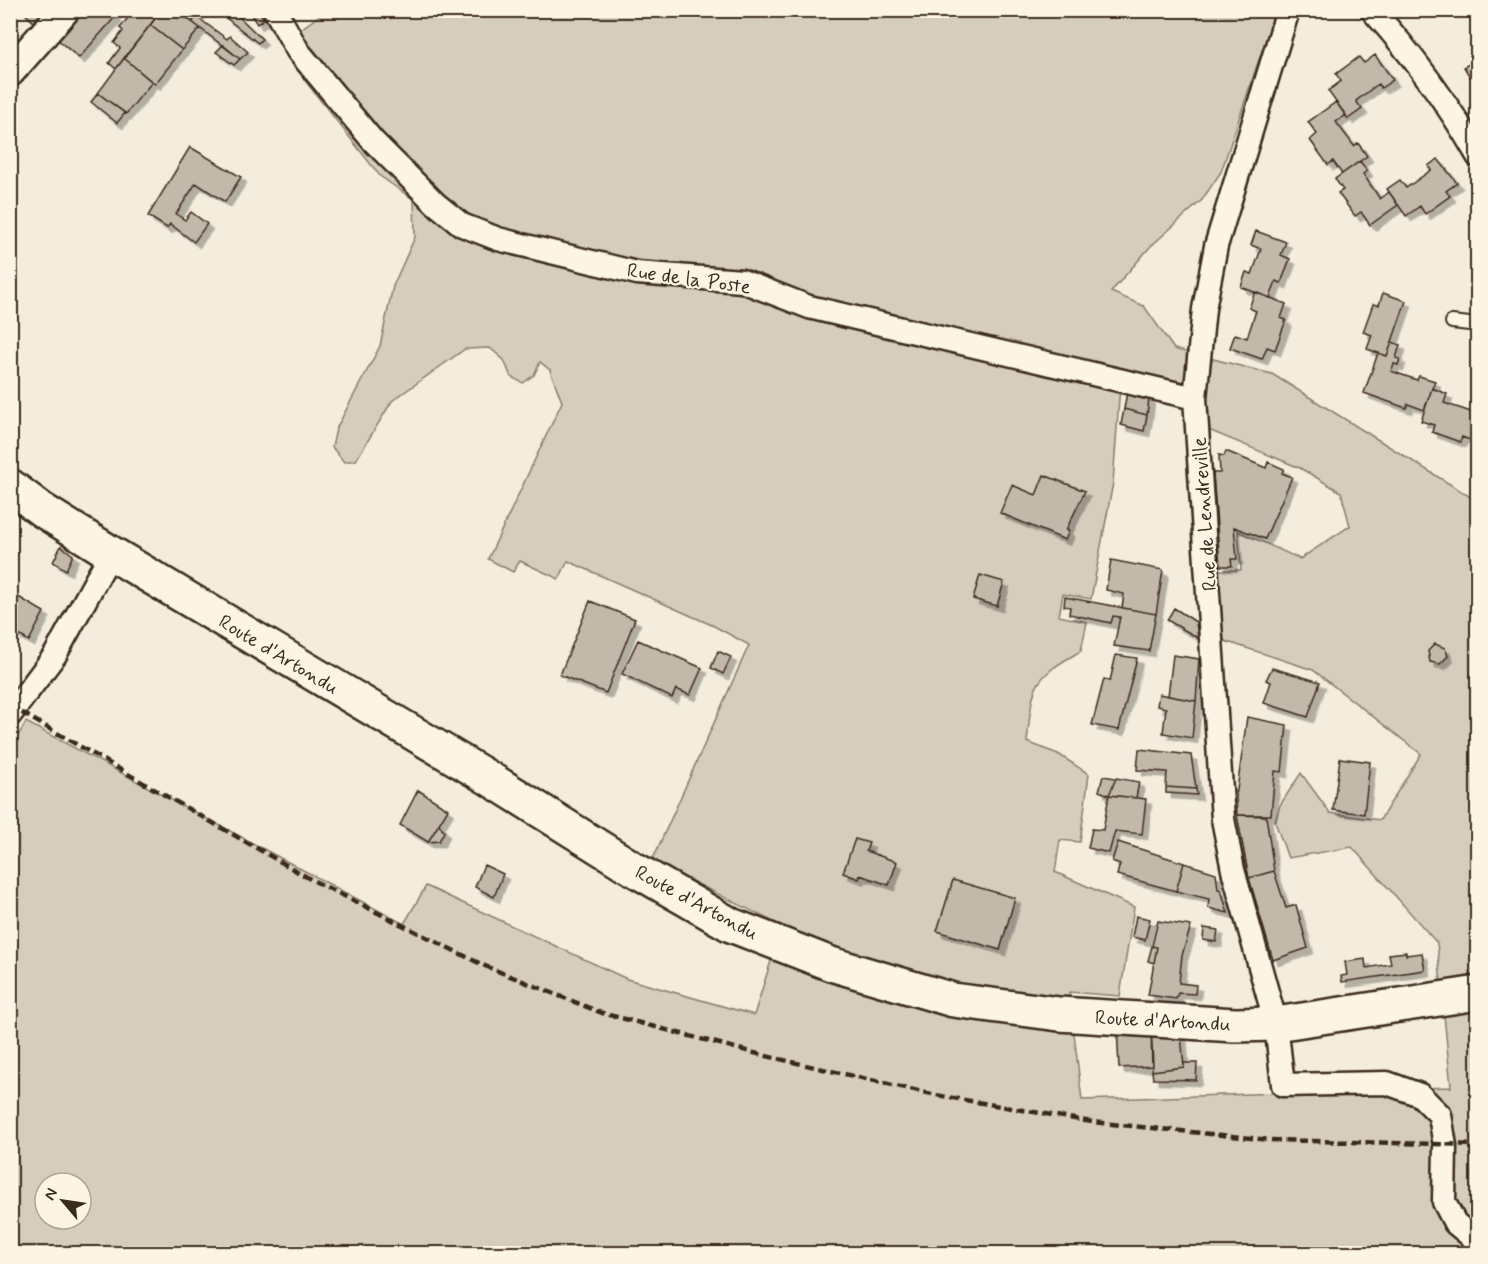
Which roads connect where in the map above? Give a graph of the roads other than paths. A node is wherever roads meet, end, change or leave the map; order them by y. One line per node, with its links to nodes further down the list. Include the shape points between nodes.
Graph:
1 (65, 10): 5 (street)
2 (274, 10): 9 (street, Rue de la Poste, via 298,51 373,141 462,225 498,239 637,273 742,282 809,307)
3 (1288, 10): 9 (street, Rue de Lendreville, via 1216,246 1204,309)
4 (1372, 10): 6 (street, via 1453,112)
5 (10, 72)
6 (1478, 156)
7 (1452, 322): 8 (lane)
8 (1478, 325)
9 (1196, 398): 14 (street, Rue de Lendreville, via 1223,819 1233,870)
10 (10, 486): 11 (main road, Route d'Artondu)
11 (111, 554): 12 (street, via 55,655); 14 (main road, Route d'Artondu, via 634,869 742,929 831,964 953,1000 1059,1014)
12 (10, 715)
13 (1478, 993): 14 (main road, Route d'Artondu)
14 (1276, 1024): 15 (street, Rue de Lendreville, via 1283,1084 1387,1083 1420,1095 1440,1116 1445,1146 1444,1202 1455,1224)
15 (1478, 1242)

